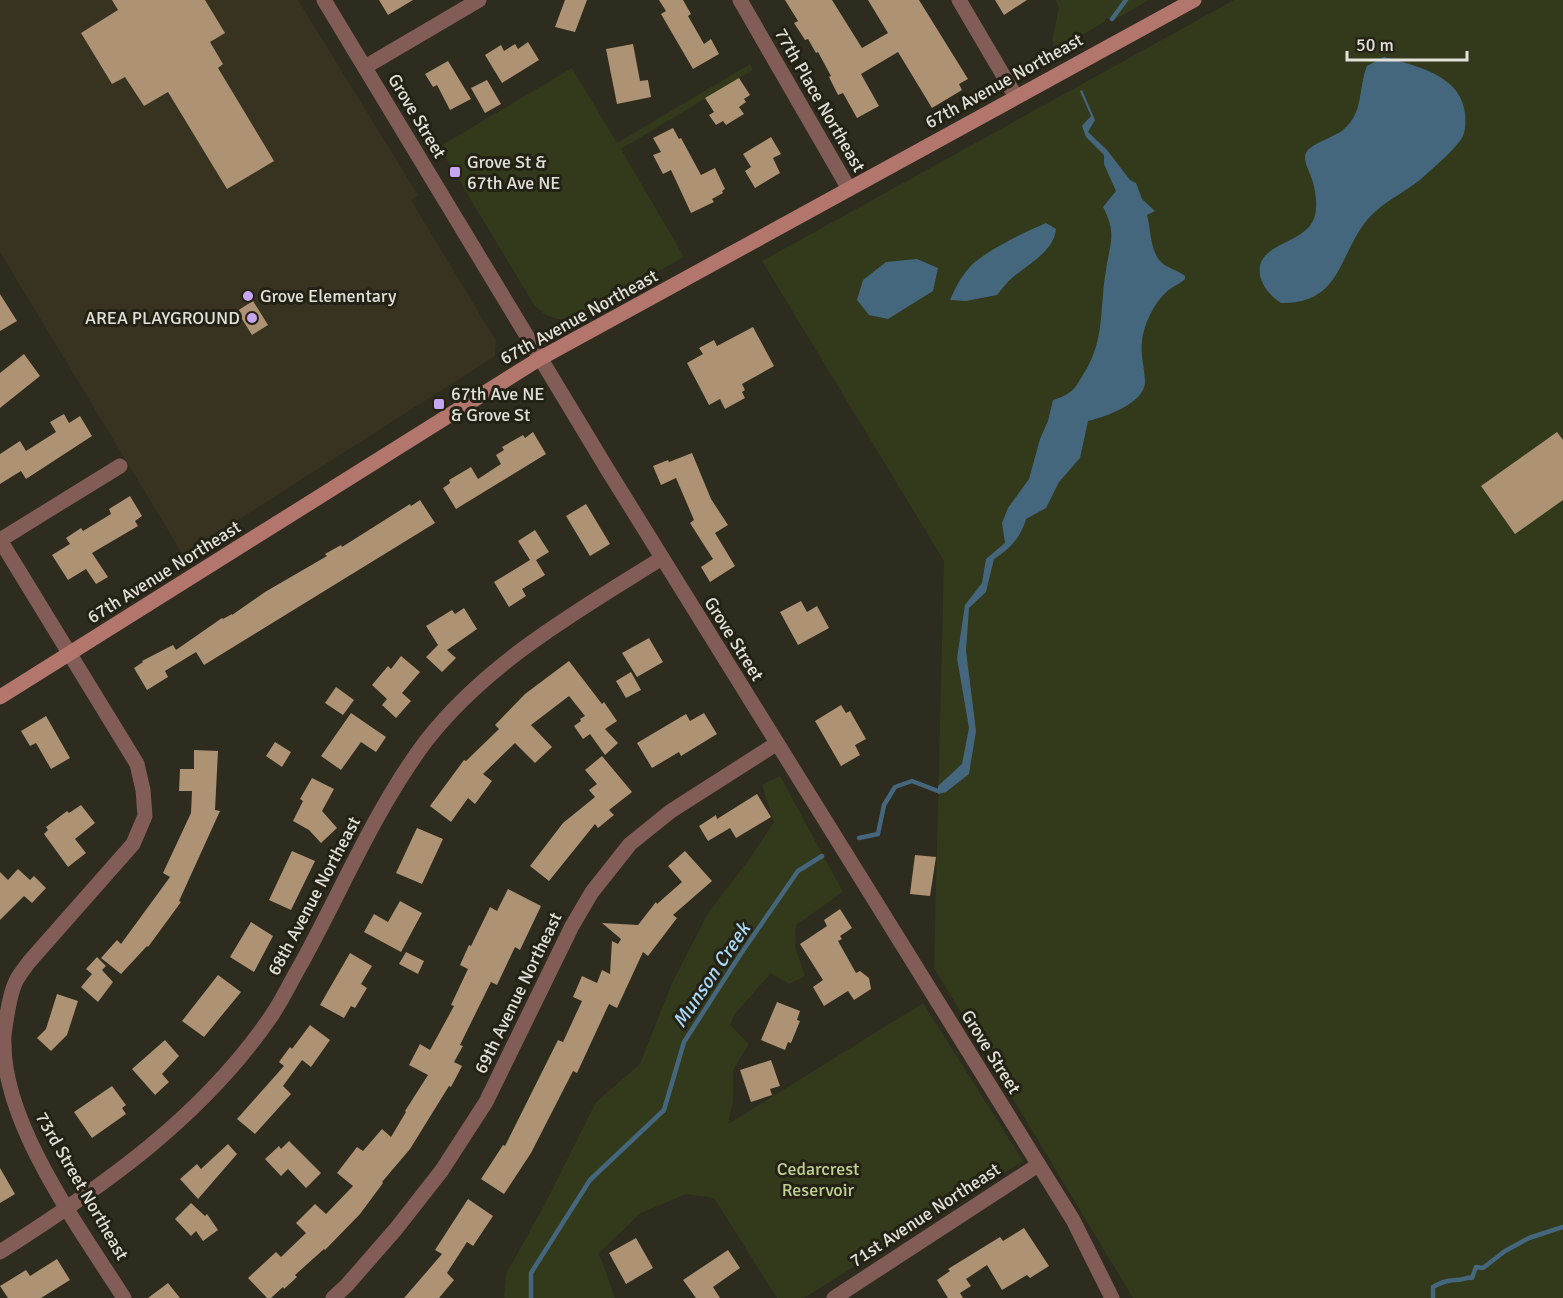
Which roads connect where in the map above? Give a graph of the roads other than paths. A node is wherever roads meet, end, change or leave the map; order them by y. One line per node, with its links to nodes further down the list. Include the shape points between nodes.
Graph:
1 (324, 0): 6 (street, Grove Street)
2 (479, 0): 6 (street)
3 (740, 0): 8 (street, 77th Place Northeast)
4 (959, 0): 7 (street)
5 (1194, 0): 7 (main road, 67th Avenue Northeast)
6 (365, 67): 9 (street, Grove Street)
7 (1016, 97): 8 (main road, 67th Avenue Northeast)
8 (849, 189): 9 (main road, 67th Avenue Northeast)
9 (539, 359): 12 (street, Grove Street); 13 (main road, 67th Avenue Northeast)
10 (120, 466): 11 (street)
11 (0, 540): 13 (street, 73rd Street Northeast)
12 (662, 558): 15 (street, Grove Street); 17 (street, 68th Avenue Northeast, via 502,665 454,710 427,741 386,801 273,1014 230,1070 187,1116)
13 (71, 653): 14 (main road, 67th Avenue Northeast); 17 (street, 73rd Street Northeast, via 138,764 145,816 134,844 29,962 15,983 8,1010 3,1044 19,1116)
14 (0, 698)
15 (776, 744): 16 (street, Grove Street); 20 (street, 69th Avenue Northeast, via 671,811 630,844 592,892 572,926 486,1102 461,1141 395,1230)
16 (1038, 1165): 21 (street, 71st Avenue Northeast); 22 (street, Grove Street, via 1073,1220)
17 (68, 1209): 18 (street, 68th Avenue Northeast); 19 (street, 73rd Street Northeast)
18 (0, 1252)
19 (124, 1298)
20 (333, 1298)
21 (834, 1298)
22 (1112, 1298)

